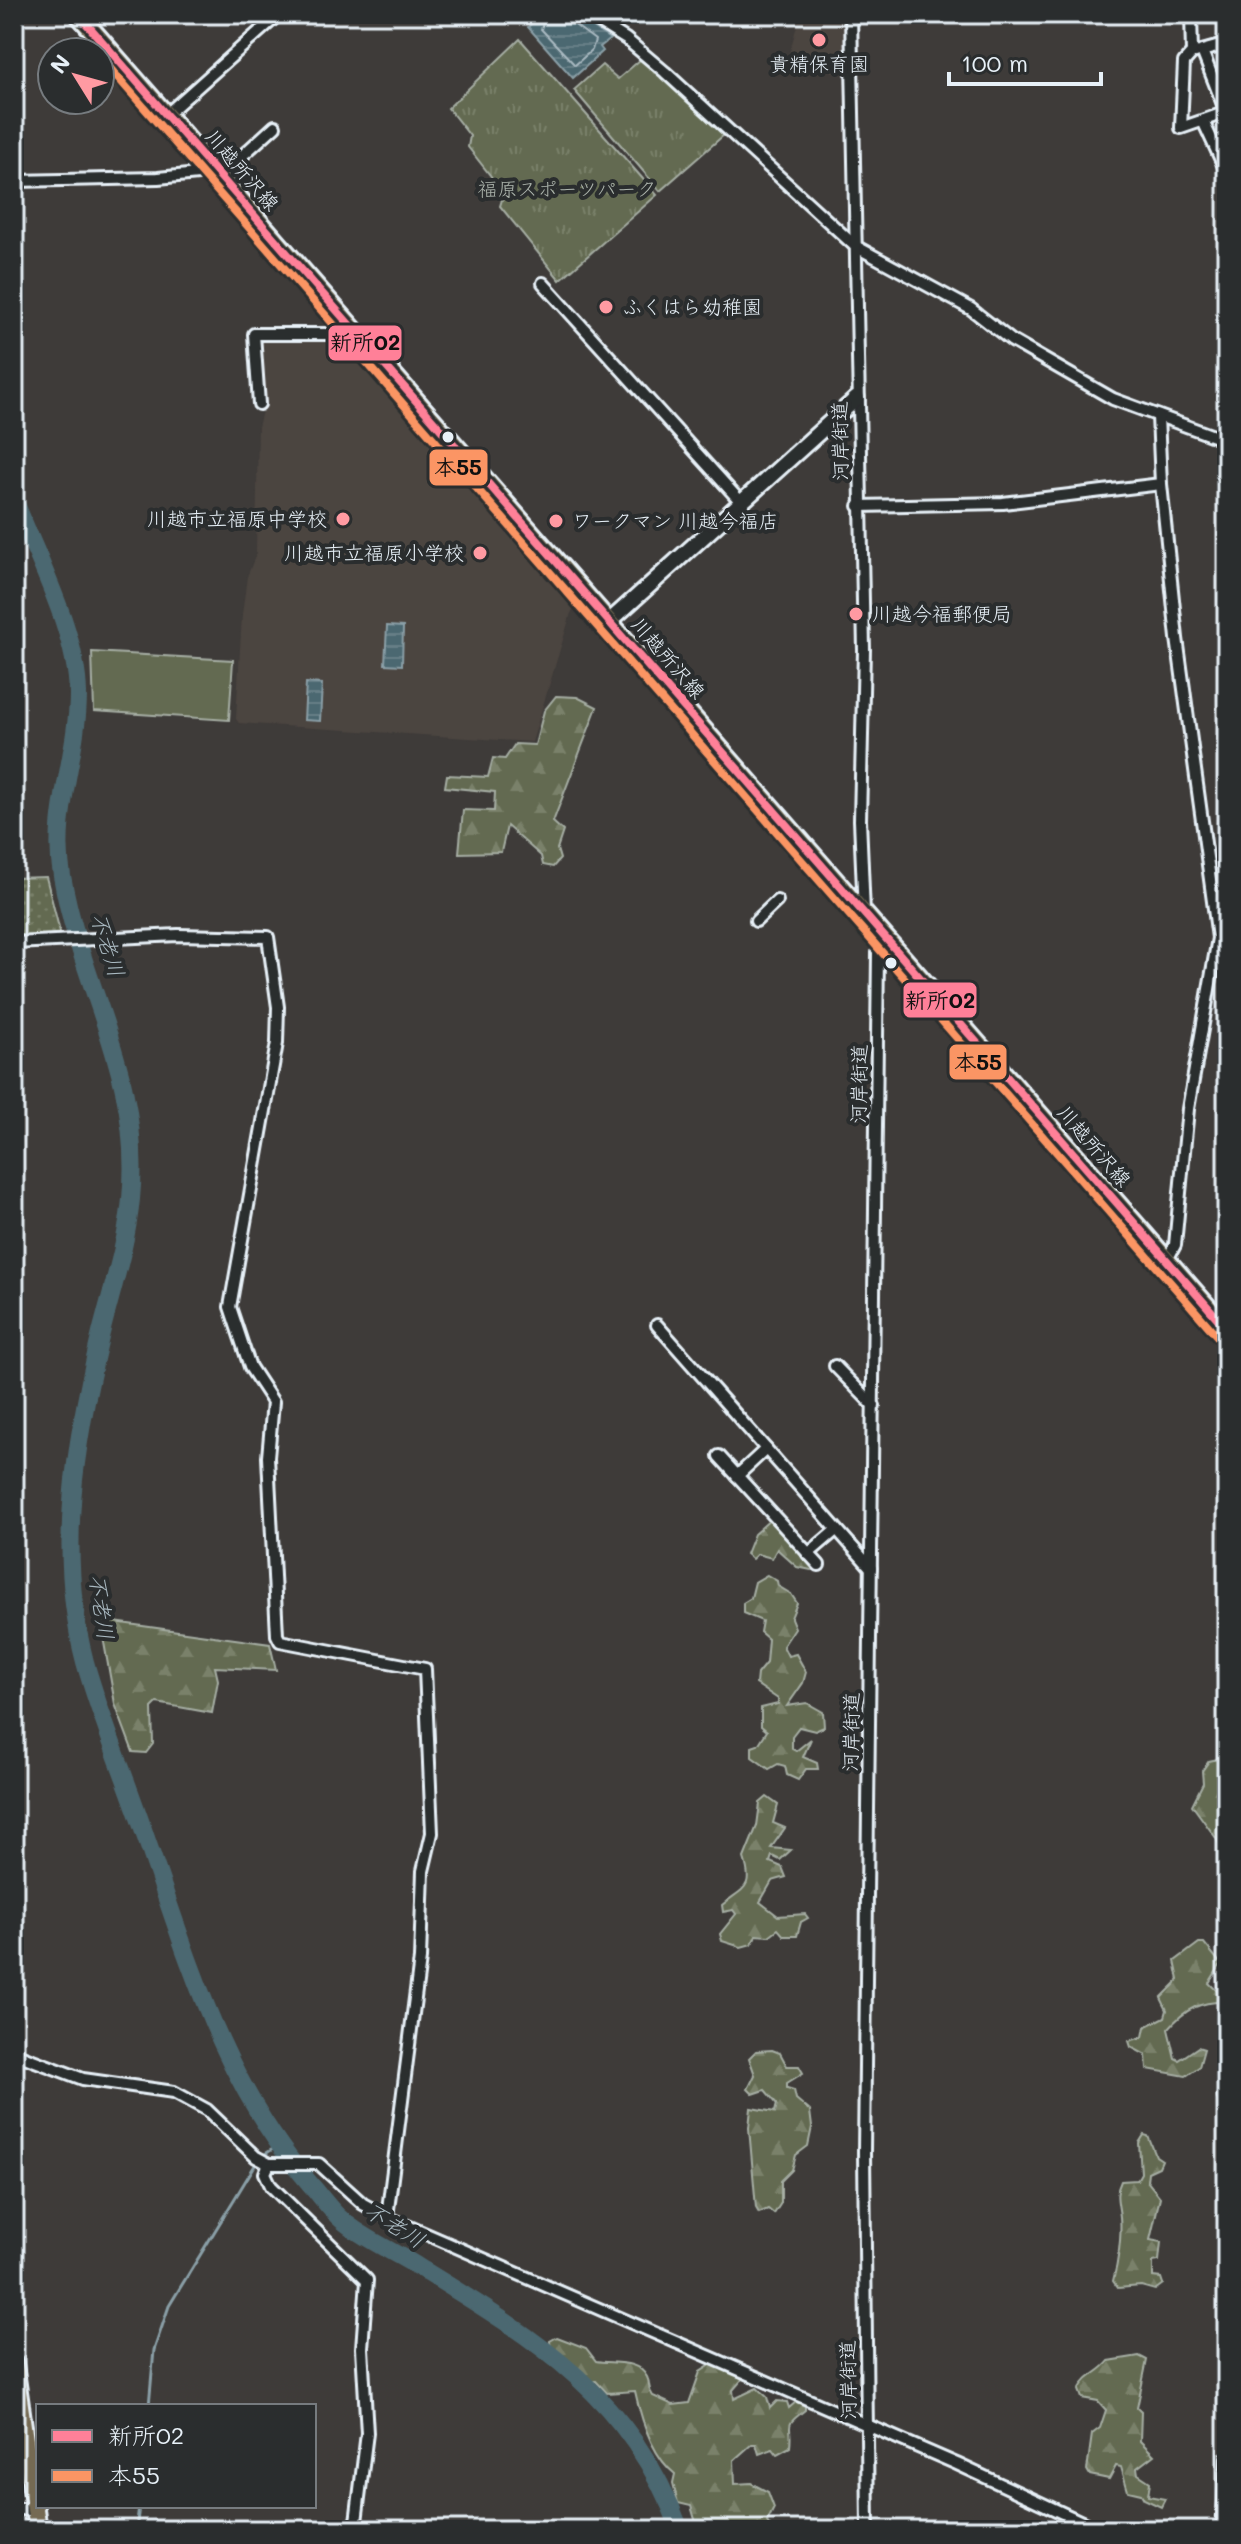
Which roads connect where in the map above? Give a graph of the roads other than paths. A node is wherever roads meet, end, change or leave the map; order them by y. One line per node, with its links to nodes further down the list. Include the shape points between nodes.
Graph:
1 (78, 14): 9 (main road, 川越所沢線)
2 (279, 14): 9 (street)
3 (586, 14): 15 (street, via 665,72)
4 (851, 14): 15 (street, 河岸街道)
5 (1191, 14): 7 (street)
6 (1227, 44): 7 (street)
7 (1197, 52): 8 (street); 10 (street, via 1184,62 1181,128)
8 (1227, 112): 10 (street)
9 (167, 114): 13 (main road, 川越所沢線)
10 (1203, 121): 12 (street)
11 (275, 126): 13 (street)
12 (1225, 166)
13 (218, 172): 14 (street); 17 (main road, 川越所沢線)
14 (14, 181)
15 (855, 246): 18 (street, 河岸街道); 20 (street, via 971,309 1051,365 1113,399)
16 (543, 283): 23 (street)
17 (354, 329): 19 (street, via 345,334 254,334); 25 (main road, 川越所沢線)
18 (857, 398): 23 (street); 24 (street, 河岸街道)
19 (259, 404)
20 (1158, 416): 21 (street); 22 (street)
21 (1227, 441)
22 (1161, 484): 24 (street, via 1003,503); 31 (street, via 1218,938 1188,1109 1175,1245)
23 (741, 502): 25 (street)
24 (859, 506): 27 (street, 河岸街道)
25 (610, 621): 27 (main road, 川越所沢線)
26 (777, 901): 28 (street)
27 (864, 915): 29 (main road, 川越所沢線)
28 (756, 921)
29 (881, 934): 31 (main road, 川越所沢線); 35 (street, 河岸街道)
30 (14, 943): 47 (street, via 178,935 268,937 278,1007 277,1043 230,1307 250,1367 273,1402 268,1475 277,1635 280,1641 425,1669 432,1833 423,1871 420,1959)
31 (1167, 1260): 33 (main road, 川越所沢線)
32 (657, 1325): 36 (street)
33 (1227, 1329)
34 (835, 1366): 35 (street)
35 (874, 1406): 42 (street, 河岸街道)
36 (766, 1449): 38 (street); 39 (street)
37 (719, 1456): 38 (street)
38 (737, 1476): 40 (street)
39 (836, 1530): 40 (street); 42 (street)
40 (808, 1554): 41 (street)
41 (819, 1565)
42 (871, 1568): 49 (street, 河岸街道)
43 (14, 2053): 46 (street, via 83,2079 174,2092 207,2110)
44 (1227, 2088): 45 (street)
45 (1227, 2101)
46 (269, 2164): 47 (street, via 319,2164 363,2204); 54 (street, via 265,2173 271,2186 367,2280 362,2348 367,2433)
47 (387, 2217): 49 (street)
48 (14, 2364): 52 (main road)
49 (866, 2426): 55 (street, 河岸街道); 56 (street)
50 (1227, 2457): 57 (street)
51 (14, 2508): 52 (street)
52 (35, 2511): 53 (main road)
53 (38, 2530)
54 (355, 2530)
55 (868, 2530)
56 (1099, 2530)
57 (1222, 2530)

